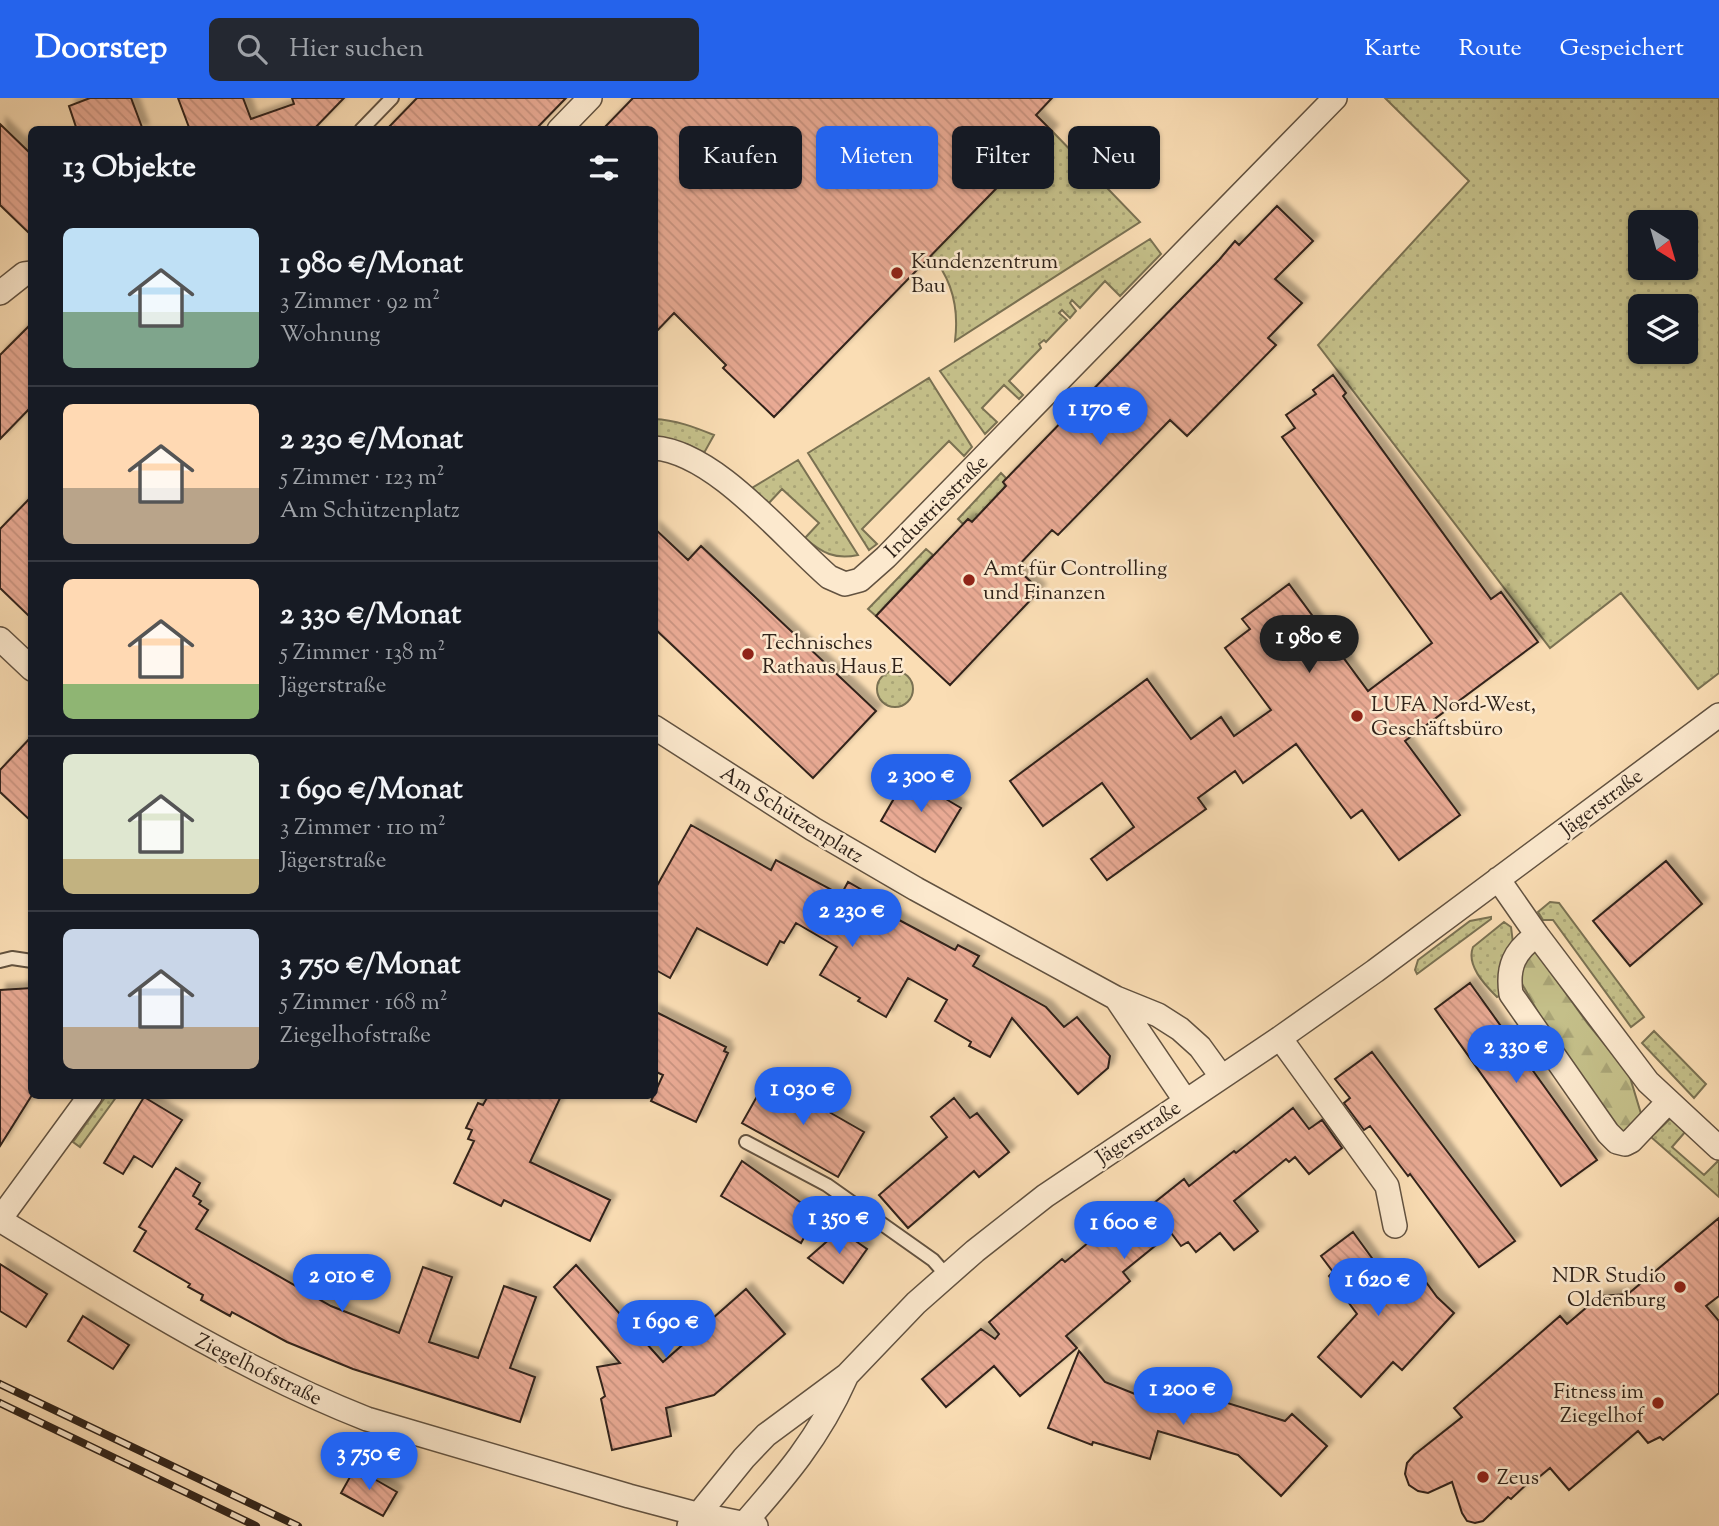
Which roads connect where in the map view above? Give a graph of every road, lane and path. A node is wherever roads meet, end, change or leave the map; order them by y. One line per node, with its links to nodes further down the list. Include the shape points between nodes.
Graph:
1 (391, 98): 4 (lane)
2 (590, 98): 5 (street)
3 (1335, 98): 8 (street, Industriestraße, via 860,580 845,584 830,577 705,465 684,453)
4 (365, 126)
5 (563, 126)
6 (28, 274): 7 (street)
7 (0, 293)
8 (658, 449)
9 (0, 639): 10 (street)
10 (28, 666)
11 (1719, 715): 13 (street, Jägerstraße)
12 (658, 730): 17 (street, Am Schützenplatz, via 813,829)
13 (1497, 879): 14 (street); 18 (street, Jägerstraße)
14 (1536, 935): 22 (street); 22 (street, via 1524,944 1508,975 1511,994 1608,1133 1617,1142 1632,1141)
15 (28, 960): 16 (lane)
16 (0, 961)
17 (1116, 998): 19 (street, Am Schützenplatz, via 1180,1029); 21 (street, Am Schützenplatz)
18 (1280, 1038): 19 (street, Jägerstraße); 26 (street, via 1387,1186)
19 (1222, 1076): 21 (street, Jägerstraße)
20 (88, 1099): 25 (street)
21 (1185, 1100): 27 (street, Jägerstraße, via 1045,1196)
22 (1668, 1102): 24 (street)
23 (746, 1142): 27 (lane, via 827,1185 933,1260)
24 (1719, 1148)
25 (0, 1219): 29 (street, Ziegelhofstraße, via 188,1335 326,1403)
26 (1395, 1226)
27 (947, 1276): 28 (street, Jägerstraße)
28 (847, 1375): 29 (street, Jägerstraße, via 766,1435); 30 (street, Jägerstraße, via 830,1413)
29 (693, 1520): 30 (street, Ziegelhofstraße)
30 (747, 1525)

